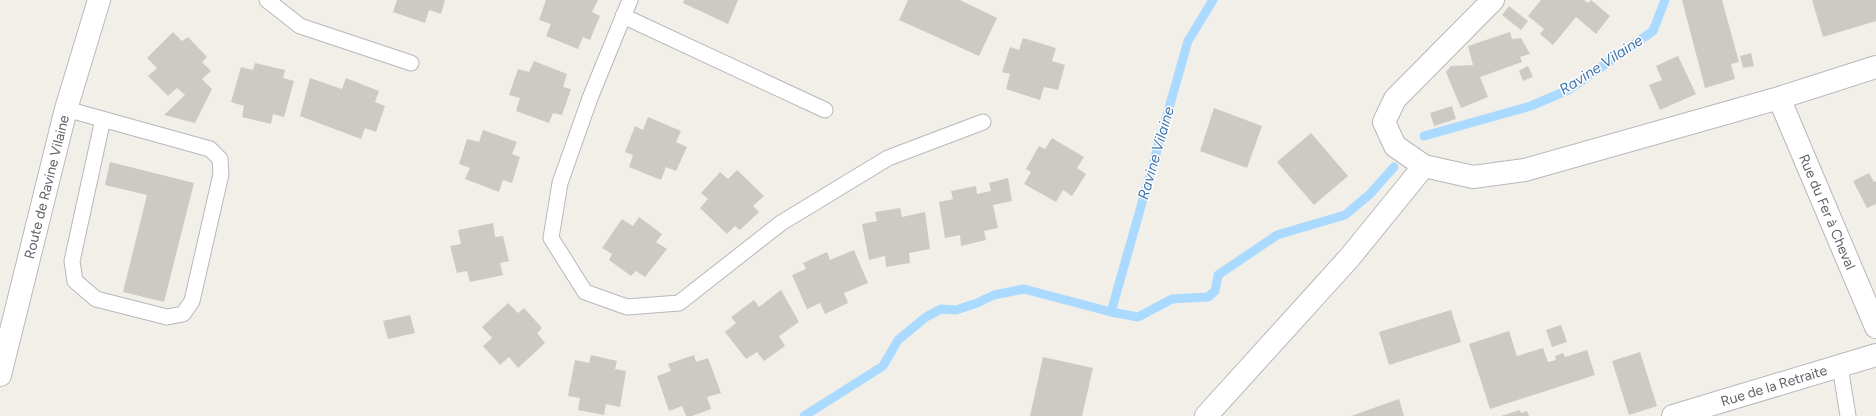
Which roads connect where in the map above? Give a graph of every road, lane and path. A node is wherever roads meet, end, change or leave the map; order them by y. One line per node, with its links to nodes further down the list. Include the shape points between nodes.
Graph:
1 (99, 0): 9 (street, Route de Ravine Vilaine)
2 (267, 0): 6 (lane, via 300,26)
3 (630, 0): 5 (lane)
4 (1493, 0): 13 (street, via 1395,99 1384,122 1394,146)
5 (623, 16): 10 (lane); 12 (lane, via 560,183 551,238 585,292 627,308 679,303 781,223 888,158)
6 (411, 63)
7 (1876, 67): 8 (street)
8 (1779, 98): 13 (street, via 1525,170 1473,178); 14 (street, Rue du Fer à Cheval)
9 (66, 109): 11 (lane); 15 (street, Route de Ravine Vilaine)
10 (825, 110)
11 (103, 119): 11 (lane, via 210,149 220,160 221,174 192,301 183,314 167,317 96,299 76,281 72,261)
12 (983, 122)
13 (1424, 166): 19 (street, via 1350,257)
14 (1876, 327)
15 (4, 342): 18 (street, Route de Ravine Vilaine)
16 (1876, 355): 17 (street, Rue de la Retraite)
17 (1840, 366): 20 (street, Rue de la Retraite); 21 (lane)
18 (0, 375)
19 (1206, 416)
20 (1673, 416)
21 (1848, 416)

